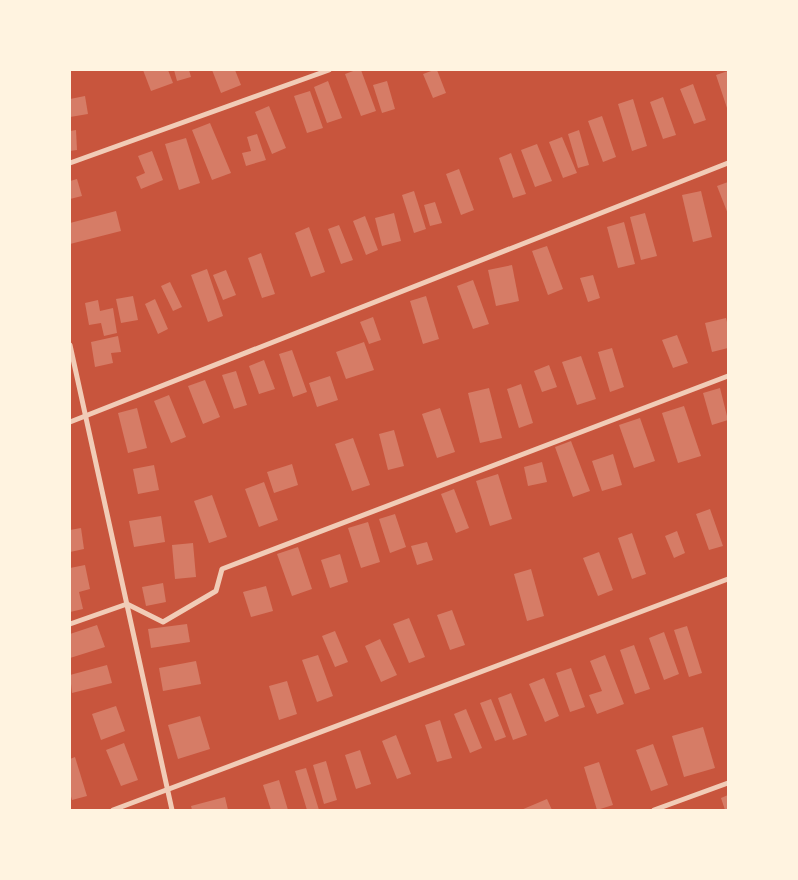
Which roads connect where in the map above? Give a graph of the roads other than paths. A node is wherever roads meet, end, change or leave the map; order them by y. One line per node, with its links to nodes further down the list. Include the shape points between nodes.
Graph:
1 (329, 70): 3 (street)
2 (728, 163): 6 (street)
3 (70, 164)
4 (70, 344): 6 (street)
5 (728, 376): 9 (street, via 222,569 216,590 162,622)
6 (86, 416): 7 (street); 9 (street)
7 (70, 422)
8 (728, 580): 12 (street)
9 (127, 604): 10 (street); 12 (street)
10 (70, 624)
11 (728, 783): 15 (street)
12 (167, 789): 13 (street); 14 (street)
13 (113, 810)
14 (172, 810)
15 (654, 810)

